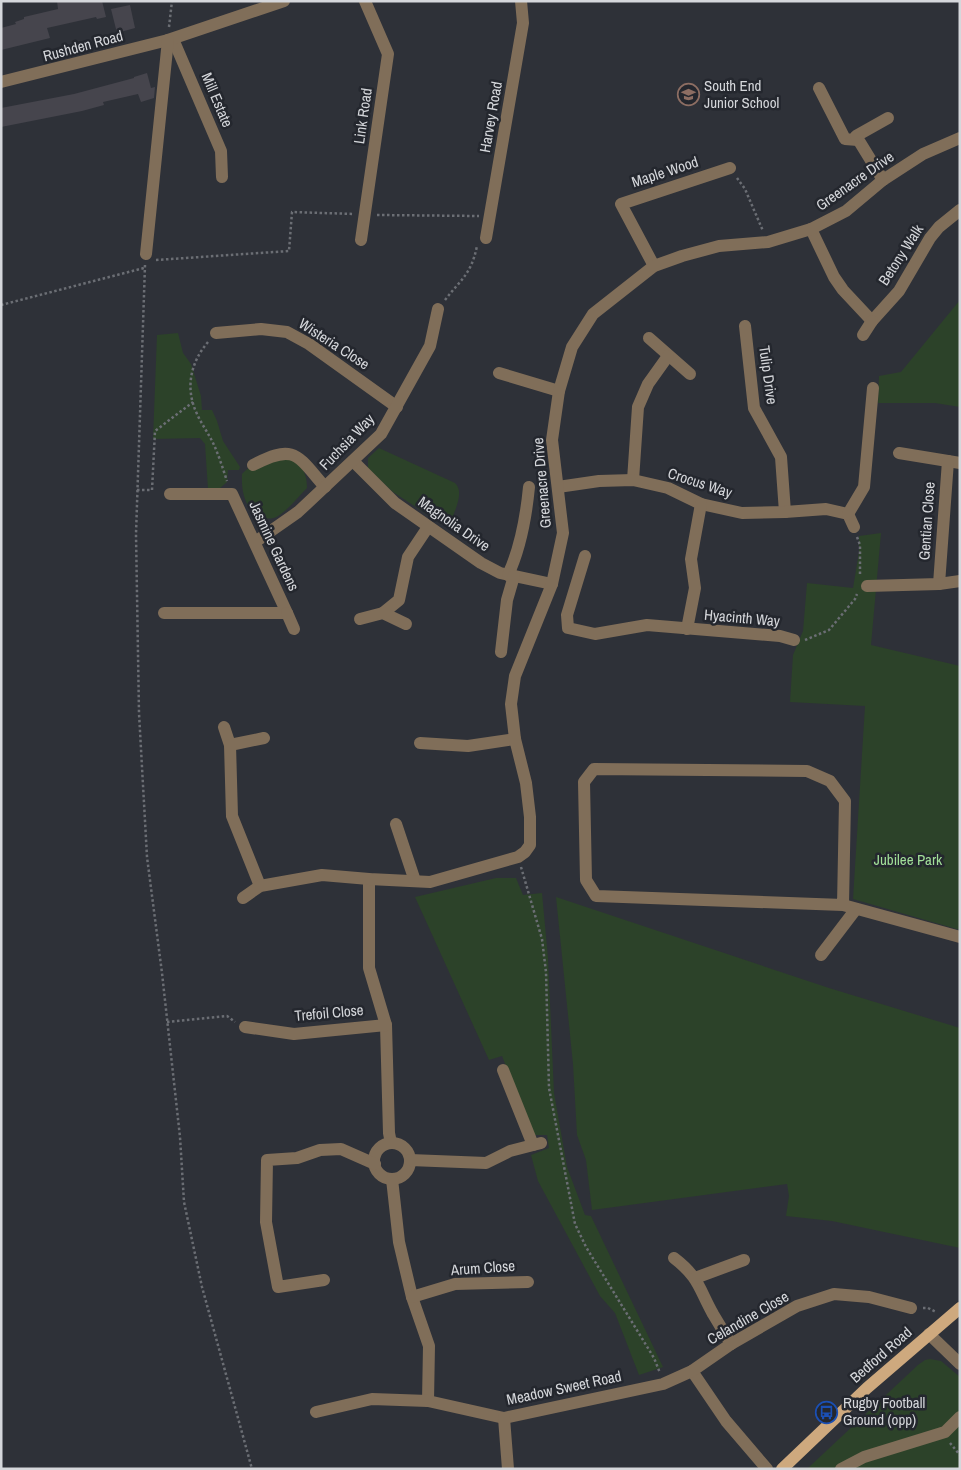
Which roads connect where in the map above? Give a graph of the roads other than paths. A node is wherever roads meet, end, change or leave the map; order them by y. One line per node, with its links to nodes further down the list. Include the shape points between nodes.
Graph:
1 (284, 1): 4 (street, Rushden Road)
2 (365, 1): 16 (street, Link Road, via 388,54)
3 (521, 1): 15 (street, Harvey Road, via 523,23)
4 (171, 39): 5 (street, Rushden Road); 11 (street, Mill Estate, via 221,151); 17 (street)
5 (1, 82)
6 (819, 88): 9 (street, via 845,139)
7 (888, 118): 9 (street, via 856,136)
8 (960, 138): 12 (street, Greenacre Drive, via 923,154)
9 (858, 140): 12 (street)
10 (730, 168): 18 (street, Maple Wood, via 621,204)
11 (222, 177)
12 (883, 180): 14 (street, Greenacre Drive, via 846,210)
13 (960, 210): 20 (street, Betony Walk, via 930,238 899,291)
14 (811, 229): 18 (street, Greenacre Drive, via 768,242 719,246); 20 (street, via 834,277)
15 (486, 238)
16 (361, 240)
17 (145, 257)
18 (654, 266): 29 (street, Greenacre Drive, via 593,314 572,347)
19 (438, 310): 30 (street, Fuchsia Way, via 430,346)
20 (872, 321): 23 (street, Betony Walk)
21 (745, 326): 41 (street, Tulip Drive, via 754,408 780,457)
22 (216, 333): 30 (street, Wisteria Close, via 261,329 287,332 309,344)
23 (863, 335)
24 (649, 338): 25 (street)
25 (668, 356): 27 (street); 35 (street, via 648,384 638,407)
26 (499, 373): 29 (street)
27 (690, 374)
28 (873, 388): 42 (street, via 864,487)
29 (559, 391): 38 (street, Greenacre Drive, via 552,440)
30 (397, 408): 32 (street, Fuchsia Way, via 381,434)
31 (899, 453): 33 (street)
32 (353, 461): 36 (street, Fuchsia Way); 43 (street, Magnolia Drive, via 396,503)
33 (954, 462): 50 (street, Gentian Close)
34 (253, 466): 36 (street, via 290,453 297,456)
35 (633, 480): 38 (street, Crocus Way, via 599,480); 40 (street, Crocus Way, via 668,488)
36 (325, 487): 45 (street, Fuchsia Way, via 298,512)
37 (530, 487): 47 (street)
38 (558, 488): 49 (street, Greenacre Drive, via 563,533)
39 (170, 494): 45 (street, Jasmine Gardens, via 232,494)
40 (701, 504): 41 (street, Crocus Way, via 742,513); 58 (street, Hyacinth Way, via 691,559 695,588)
41 (784, 512): 42 (street, Crocus Way, via 826,509)
42 (848, 514): 44 (street)
43 (428, 527): 47 (street, Magnolia Drive, via 481,563); 54 (street, via 408,557 399,600)
44 (854, 527)
45 (254, 542): 53 (street, Jasmine Gardens)
46 (585, 556): 58 (street, Hyacinth Way, via 567,615 568,628 595,634 647,625)
47 (511, 575): 49 (street, Magnolia Drive); 60 (street)
48 (960, 581): 50 (street)
49 (552, 584): 63 (street, Greenacre Drive, via 515,676 511,704)
50 (939, 584): 51 (street)
51 (861, 588)
52 (164, 613): 53 (street, Jasmine Gardens)
53 (287, 613): 57 (street, Jasmine Gardens)
54 (383, 613): 55 (street); 56 (street)
55 (360, 619)
56 (406, 624)
57 (294, 629)
58 (687, 629): 59 (street, Hyacinth Way, via 780,636)
59 (794, 640)
60 (501, 652)
61 (224, 727): 65 (street)
62 (264, 738): 65 (street)
63 (515, 739): 64 (street, via 468,746); 68 (street, Greenacre Drive, via 526,783 530,844 522,855 430,882)
64 (420, 743)
65 (230, 745): 69 (street, via 232,816)
66 (396, 824): 68 (street)
67 (369, 879): 68 (street); 69 (street, via 322,875); 75 (street, via 369,968)
68 (415, 881)
69 (260, 886): 70 (street)
70 (243, 898)
71 (843, 905): 71 (street, via 596,896 586,880 584,782 594,769 807,771 830,781 845,801); 72 (street)
72 (856, 909): 73 (street); 74 (street)
73 (960, 937)
74 (821, 955)
75 (386, 1025): 76 (street, Trefoil Close, via 294,1034); 78 (street)
76 (245, 1027)
77 (503, 1070): 79 (street, via 537,1144 510,1151 486,1163)
78 (391, 1143): 79 (street, via 407,1151); 80 (street, via 377,1152)
79 (410, 1160): 81 (street, via 406,1172)
80 (375, 1164): 81 (street, via 382,1175); 85 (street, via 341,1149 267,1160 266,1222 278,1287)
81 (392, 1179): 87 (street, via 399,1242)
82 (674, 1258): 84 (street)
83 (744, 1260): 84 (street)
84 (695, 1278): 91 (street)
85 (324, 1280)
86 (528, 1282): 87 (street, Arum Close, via 455,1284)
87 (412, 1297): 94 (street, via 429,1346)
88 (911, 1308): 91 (street, Celandine Close, via 869,1297 834,1294 797,1306)
89 (960, 1308): 90 (main road, Bedford Road)
90 (930, 1334): 92 (street); 100 (main road, Bedford Road, via 867,1388)
91 (732, 1344): 93 (street, Celandine Close)
92 (960, 1364)
93 (692, 1371): 97 (street, Meadow Sweet Road, via 663,1384); 99 (street, via 726,1422)
94 (428, 1402): 95 (street, Meadow Sweet Road, via 372,1399); 97 (street, Meadow Sweet Road)
95 (316, 1412)
96 (960, 1417): 101 (street, via 945,1432 864,1457)
97 (504, 1418): 98 (street)
98 (508, 1469)
99 (767, 1469)
100 (782, 1469)
101 (841, 1469)

